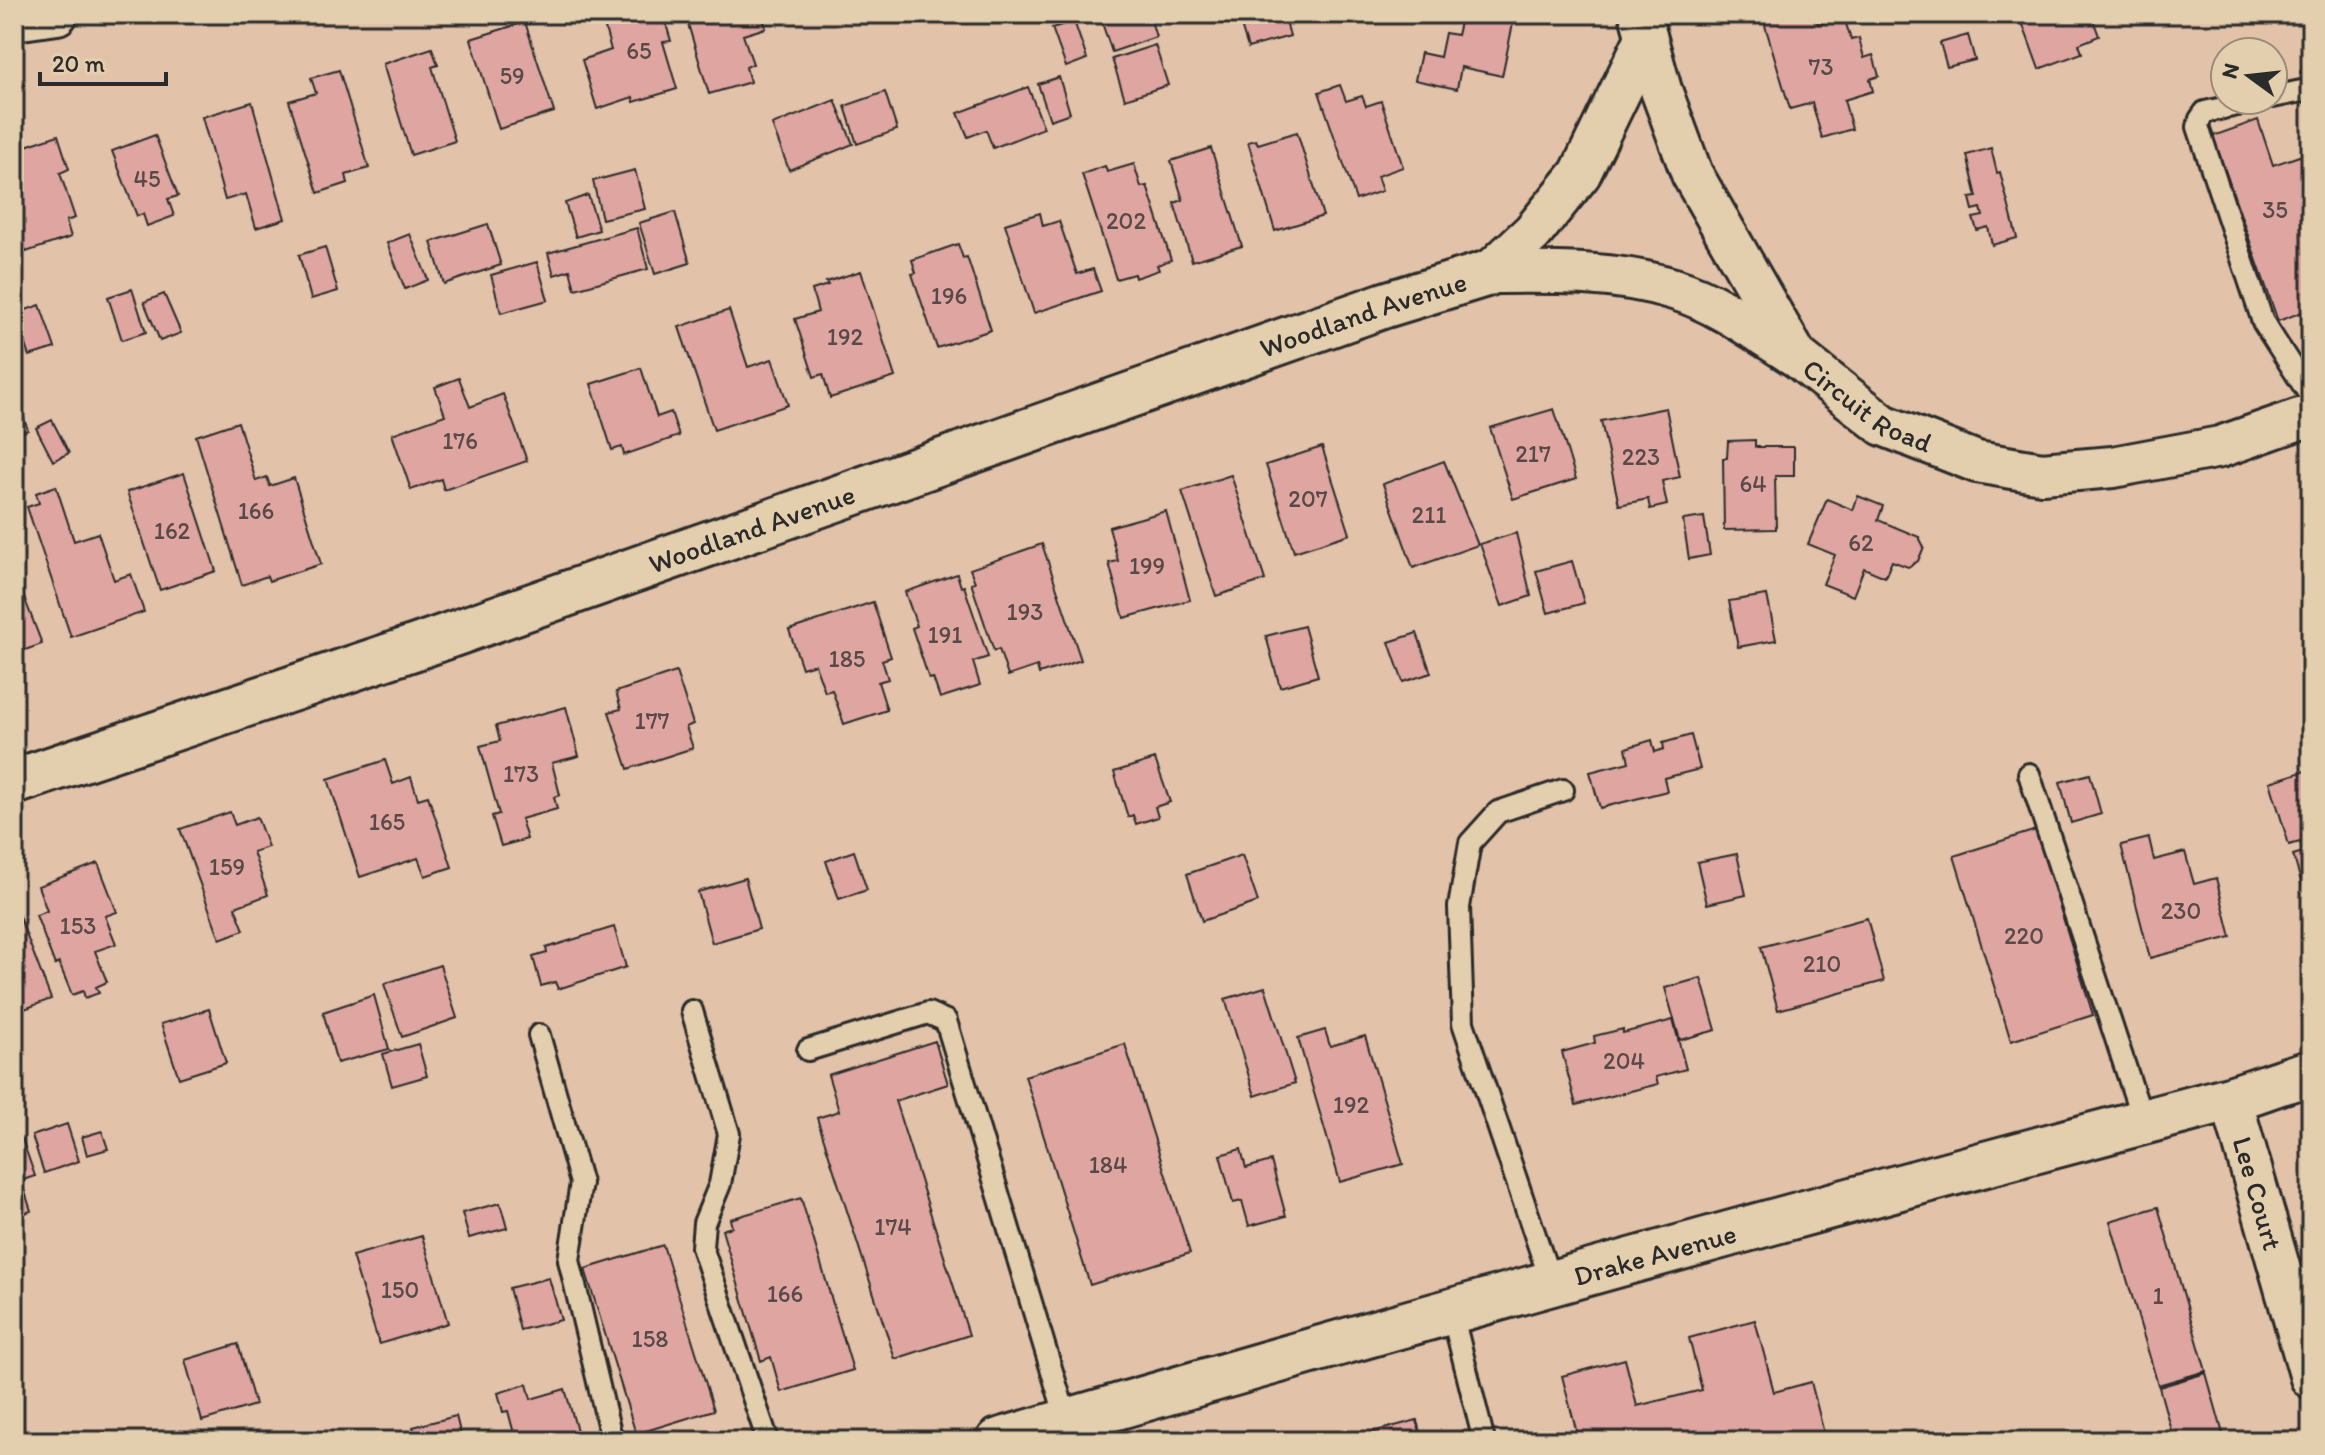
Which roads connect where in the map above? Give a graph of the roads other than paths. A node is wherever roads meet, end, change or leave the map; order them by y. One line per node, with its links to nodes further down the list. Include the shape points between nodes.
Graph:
1 (57, 14): 2 (street)
2 (14, 20)
3 (1643, 26): 7 (street, Woodland Avenue, via 1580,174 1533,232); 8 (street, Circuit Road, via 1692,174)
4 (2311, 89): 5 (lane)
5 (2289, 94)
6 (2209, 111): 9 (lane, via 2198,127 2263,322)
7 (1489, 273): 8 (street, Woodland Avenue, via 1570,272 1677,290); 12 (street, Woodland Avenue)
8 (1796, 356): 10 (street, Circuit Road, via 1883,425 1977,462 2042,473 2113,467 2220,447)
9 (2311, 397)
10 (2311, 415)
11 (2029, 774): 19 (lane)
12 (14, 782)
13 (1563, 790): 20 (lane, via 1498,812 1470,843 1459,907 1463,1023)
14 (692, 1011): 25 (lane, via 729,1134 702,1247)
15 (539, 1035): 24 (lane, via 581,1183 569,1260)
16 (808, 1050): 23 (lane, via 928,1013 946,1021)
17 (2311, 1073): 18 (street, Drake Avenue)
18 (2231, 1099): 19 (street, Drake Avenue); 22 (street, Lee Court)
19 (2143, 1121): 20 (street, Drake Avenue)
20 (1551, 1282): 21 (street, Drake Avenue)
21 (1451, 1309): 23 (street, Drake Avenue); 27 (lane)
22 (2311, 1378)
23 (1067, 1421): 26 (street, Drake Avenue)
24 (612, 1441)
25 (768, 1441)
26 (999, 1441)
27 (1484, 1441)

